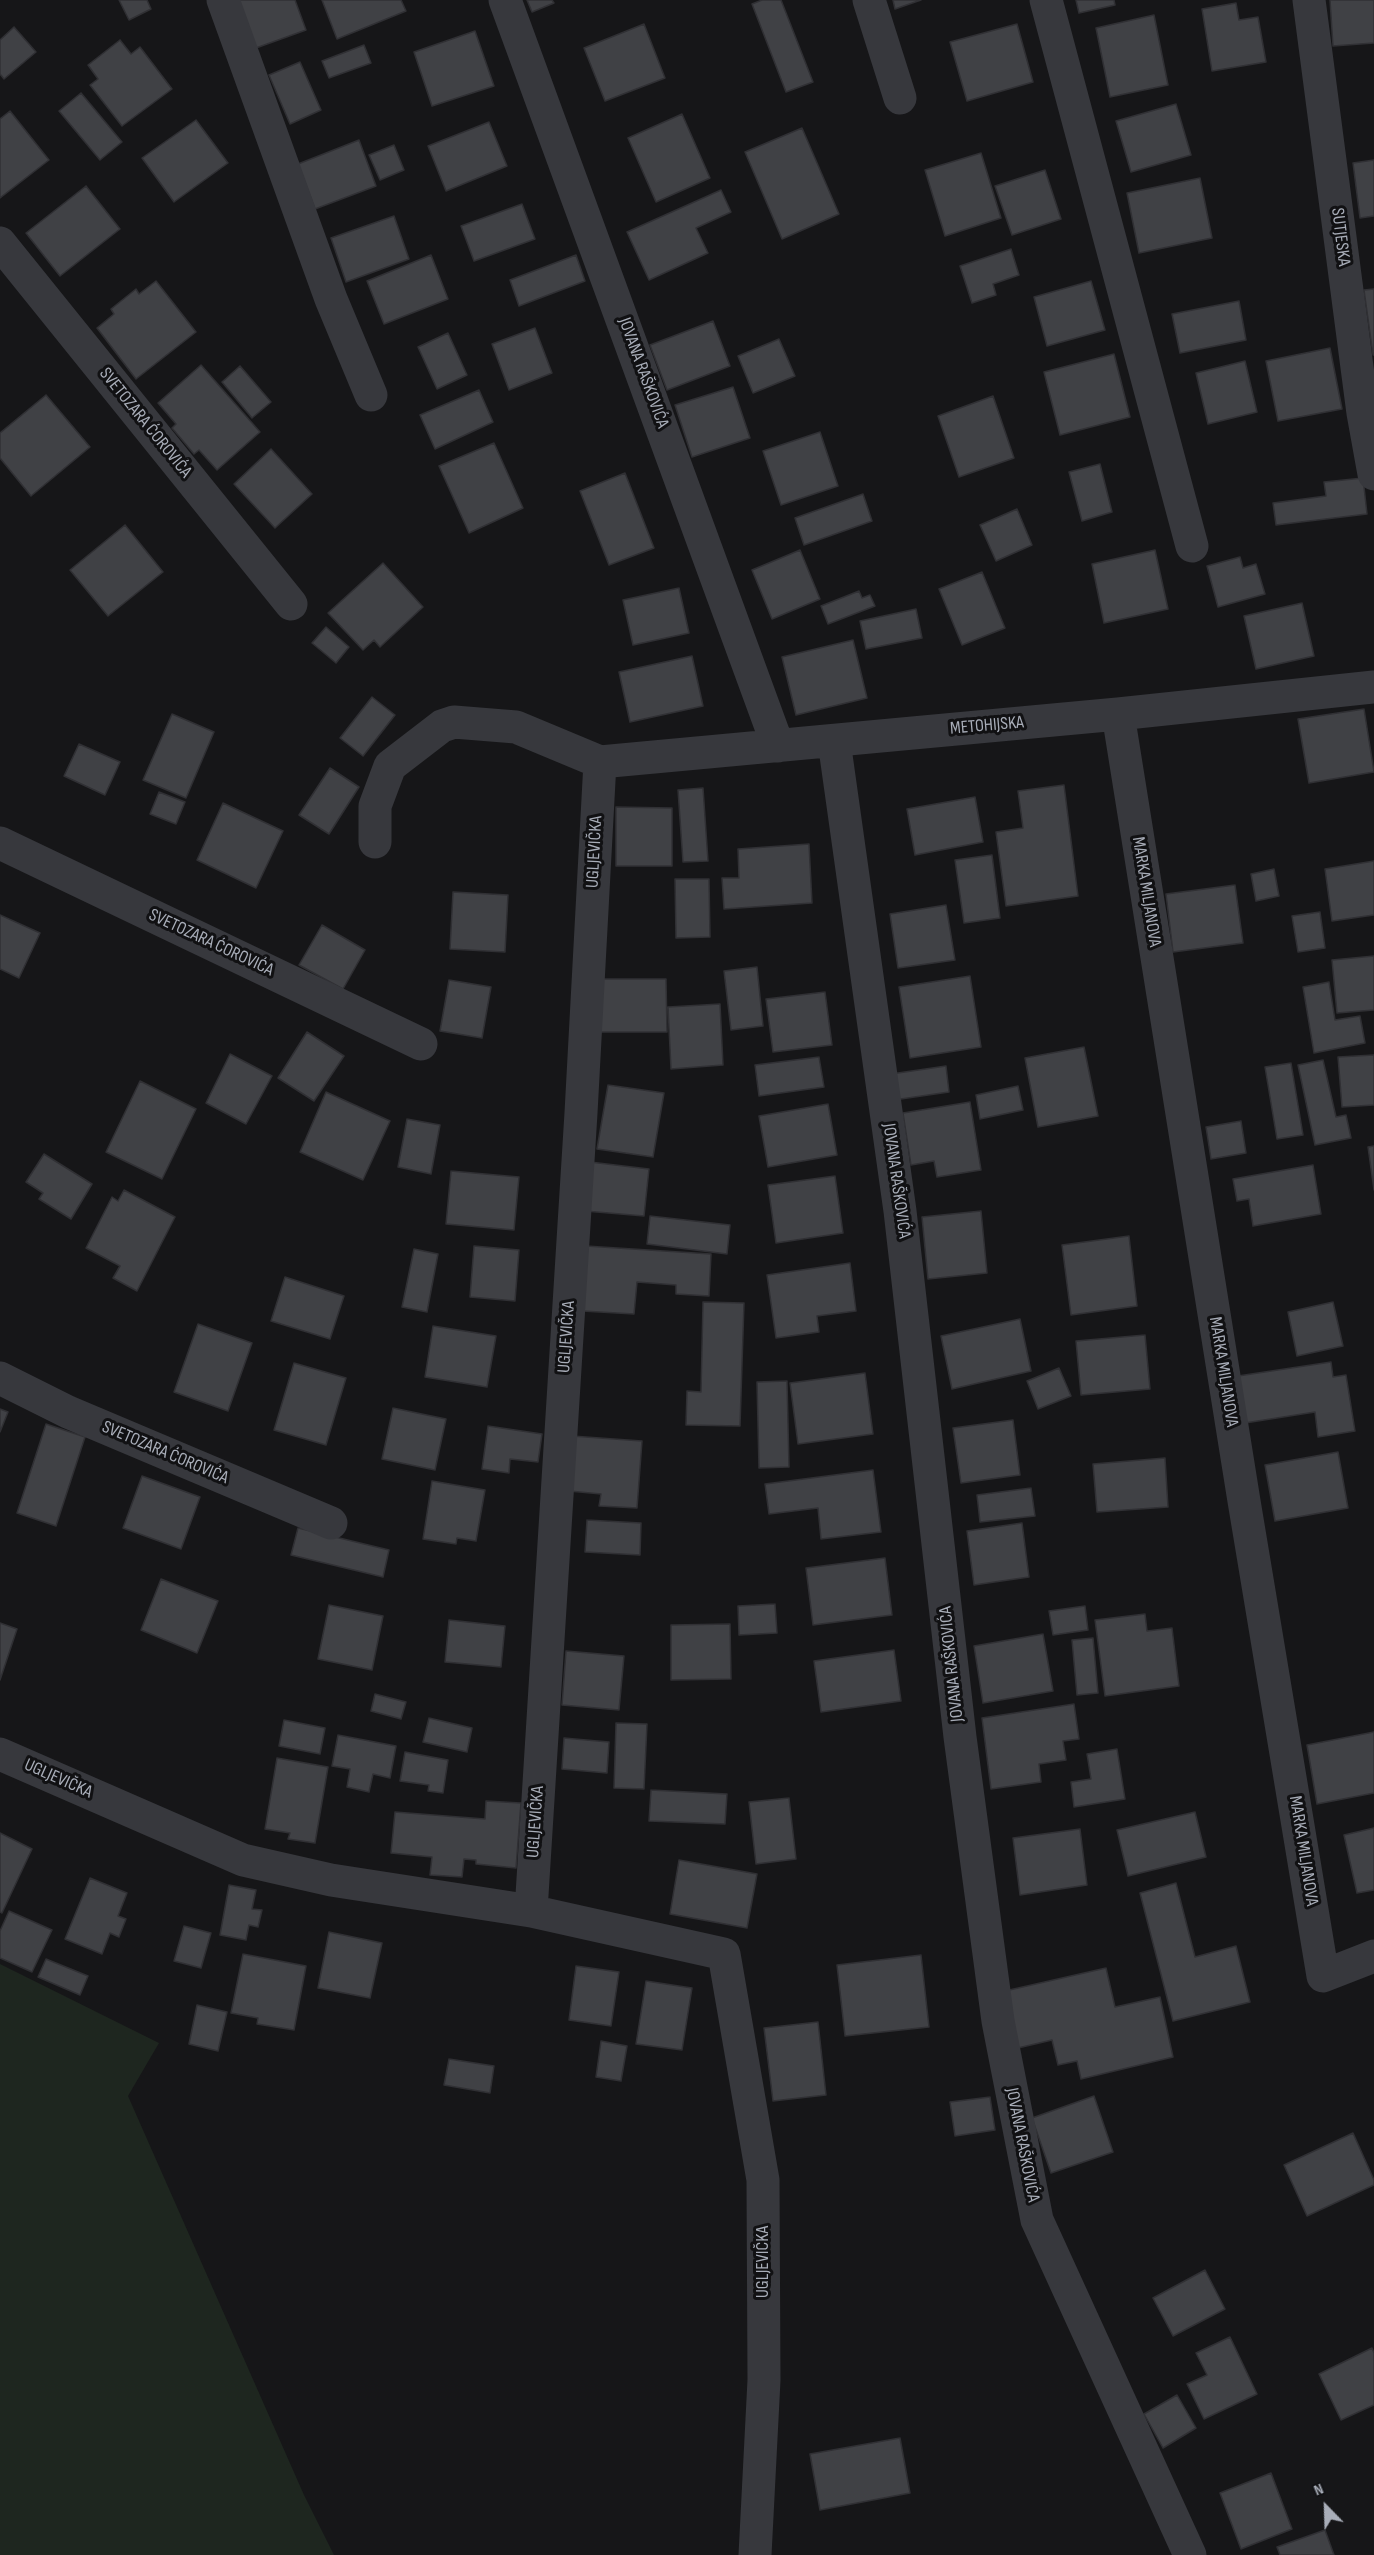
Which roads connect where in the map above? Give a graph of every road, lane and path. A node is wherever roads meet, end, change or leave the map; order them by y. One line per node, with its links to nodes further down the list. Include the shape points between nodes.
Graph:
1 (223, 0): 8 (street, via 331,299)
2 (506, 0): 15 (street, JOVANA RAŠKOVIĆA)
3 (869, 0): 6 (street)
4 (1046, 0): 10 (street)
5 (1309, 0): 9 (street, SUTJESKA)
6 (900, 98)
7 (0, 243): 11 (street, SVETOZARA ĆOROVIĆA)
8 (371, 395)
9 (1374, 474)
10 (1192, 546)
11 (291, 604)
12 (1374, 687): 13 (street, METOHIJSKA)
13 (1118, 714): 14 (street, METOHIJSKA); 24 (street, MARKA MILJANOVA, via 1323,1976)
14 (834, 741): 15 (street, METOHIJSKA); 26 (street, JOVANA RAŠKOVIĆA, via 900,1211 960,1737 996,2009 1032,2196 1037,2220)
15 (778, 746): 16 (street, METOHIJSKA)
16 (600, 762): 17 (street, via 516,727 454,722 442,726 390,766 375,806); 23 (street, UGLJEVIČKA)
17 (375, 842)
18 (0, 843): 19 (street, SVETOZARA ĆOROVIĆA)
19 (421, 1044)
20 (0, 1378): 21 (street, SVETOZARA ĆOROVIĆA, via 68,1412)
21 (331, 1523)
22 (0, 1754): 23 (street, UGLJEVIČKA, via 243,1860 331,1880)
23 (531, 1911): 25 (street, UGLJEVIČKA, via 724,1954 763,2180 764,2380)
24 (1374, 1956)
25 (755, 2555)
26 (1190, 2555)

